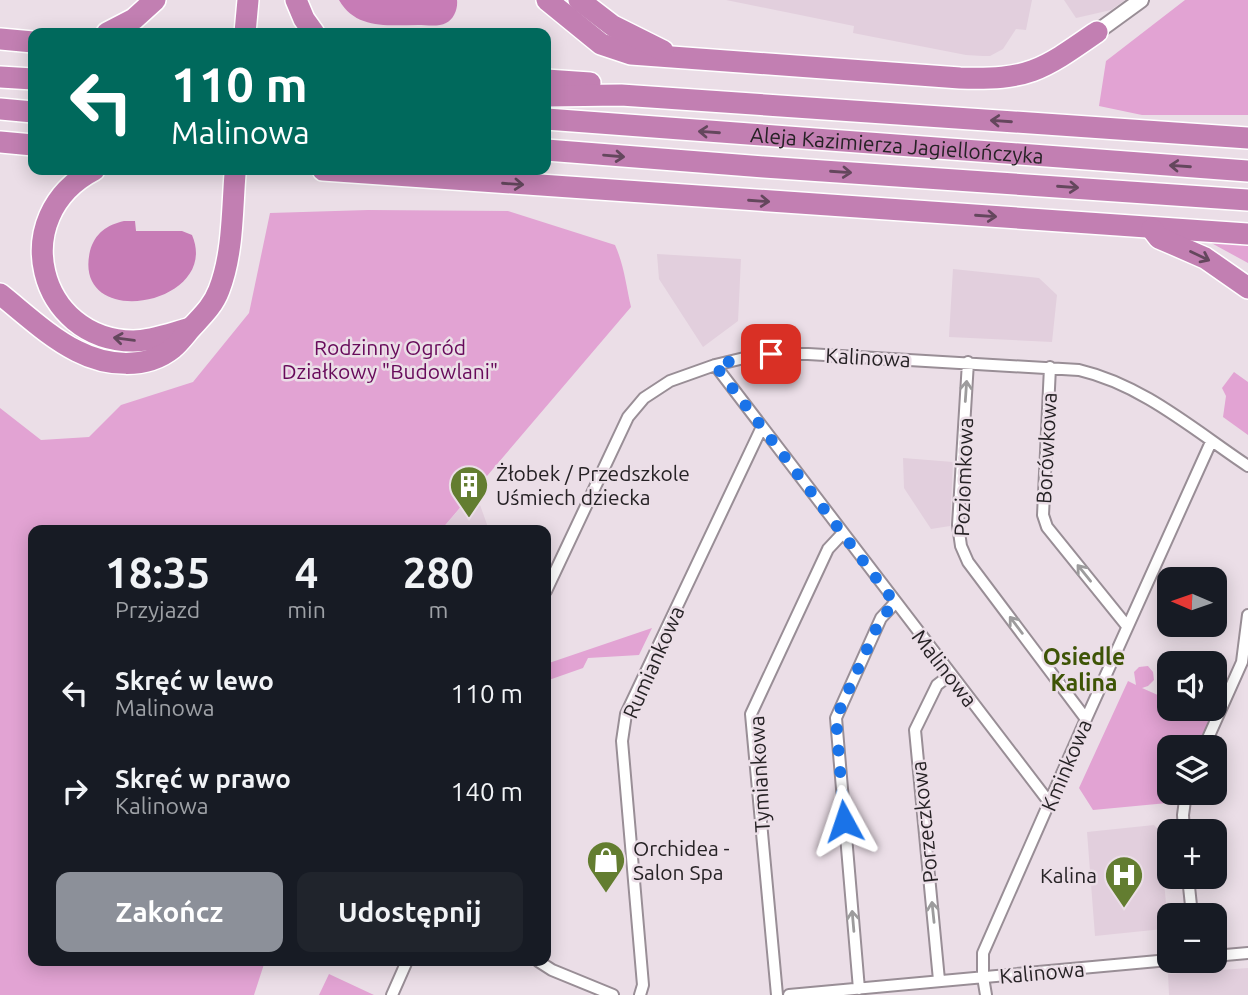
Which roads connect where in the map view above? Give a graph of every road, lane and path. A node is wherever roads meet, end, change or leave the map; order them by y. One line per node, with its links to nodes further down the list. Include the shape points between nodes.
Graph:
1 (155, 0): 7 (highway)
2 (248, 0): 8 (highway)
3 (296, 0): 9 (highway)
4 (547, 0): 13 (highway, via 612,50)
5 (579, 0): 13 (highway, via 613,26)
6 (1141, 0): 10 (street)
7 (117, 28)
8 (245, 28)
9 (310, 28)
10 (1097, 32): 13 (highway, via 1043,68 999,79)
11 (0, 39): 12 (highway)
12 (28, 42)
13 (675, 57)
14 (0, 76): 15 (highway)
15 (28, 79)
16 (551, 80): 17 (highway, via 598,83)
17 (621, 95): 18 (highway); 22 (highway, one-way to 17)
18 (551, 96)
19 (0, 109): 20 (highway)
20 (28, 112)
21 (551, 119): 26 (highway, Aleja Kazimierza Jagiellończyka, one-way to 21)
22 (1245, 137)
23 (0, 142): 24 (highway)
24 (28, 145)
25 (551, 150): 30 (highway, Aleja Kazimierza Jagiellończyka, one-way to 30)
26 (1248, 171)
27 (87, 175): 35 (highway, one-way to 27, via 145,340 117,339 79,323 55,298 44,269 46,224 64,191)
28 (235, 175): 35 (highway, via 223,277 214,301)
29 (392, 175): 31 (highway, one-way to 31)
30 (1248, 200)
31 (1151, 227): 32 (highway); 33 (highway, one-way to 33, via 1159,238 1205,258)
32 (1248, 234)
33 (1248, 288)
34 (0, 294): 35 (highway, via 62,343 104,361 134,363 161,356)
35 (191, 328)
36 (968, 362): 37 (street, Kalinowa, via 761,354); 38 (street, Kalinowa); 48 (street, Poziomkowa, one-way to 36, via 968,562 961,546 958,525)
37 (715, 365): 39 (street, Malinowa); 43 (street, Kalinowa, via 670,381 643,398 628,417)
38 (1050, 367): 40 (street, Kalinowa, via 1073,368 1123,383); 46 (street, Borówkowa, one-way to 38, via 1043,515)
39 (761, 429): 42 (street, Malinowa); 61 (street, Rumiankowa, via 626,714 622,741 643,985)
40 (1211, 442): 41 (street, Kalinowa); 46 (street, Kminkowa)
41 (1248, 466)
42 (843, 533): 44 (street, Malinowa); 62 (street, Tymiankowa, via 828,549 751,714)
43 (551, 580)
44 (895, 603): 47 (street, Malinowa); 58 (street, one-way to 44, via 836,718 881,618)
45 (1248, 615): 49 (street, via 1242,662)
46 (1127, 626): 48 (street, Kminkowa)
47 (950, 675): 50 (street, Malinowa); 57 (street, Porzeczkowa, one-way to 47, via 915,730 937,685)
48 (1086, 719): 50 (street, Kminkowa)
49 (1209, 735)
50 (1049, 802): 56 (street, Kminkowa, via 983,953)
51 (1248, 953): 52 (street)
52 (1227, 955)
53 (1157, 961): 56 (street, Kalinowa)
54 (405, 966): 59 (street)
55 (546, 966): 60 (street)
56 (983, 977): 57 (street, Kalinowa); 64 (street, Kminkowa)
57 (939, 980): 58 (street, Kalinowa)
58 (859, 989): 63 (street, Kalinowa)
59 (391, 995)
60 (613, 995)
61 (640, 995)
62 (777, 995)
63 (789, 995)
64 (986, 995)

